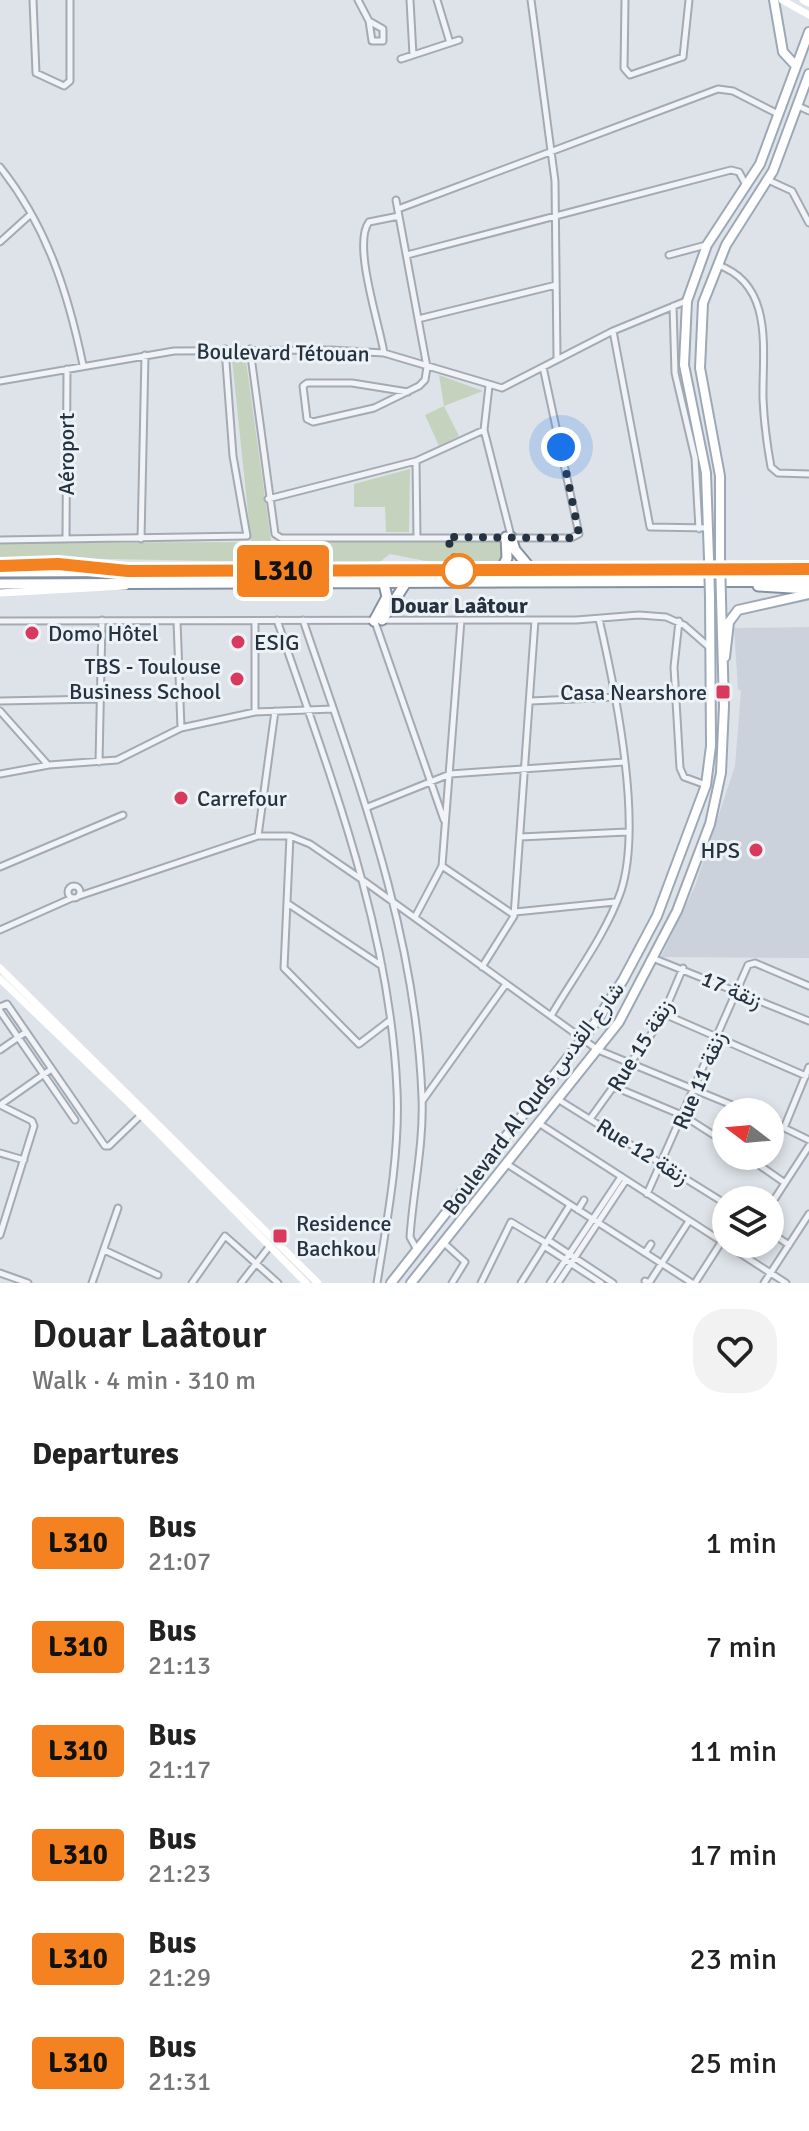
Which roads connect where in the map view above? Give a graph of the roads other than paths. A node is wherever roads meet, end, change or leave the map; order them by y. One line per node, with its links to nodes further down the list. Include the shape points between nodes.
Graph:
1 (33, 0): 2 (street, via 36,73 64,86 70,81)
2 (70, 0)
3 (358, 0): 14 (street)
4 (410, 0): 18 (street)
5 (437, 0): 17 (street)
6 (531, 0): 25 (street)
7 (625, 0): 8 (street, via 624,71 630,75 683,57)
8 (689, 0)
9 (774, 0): 20 (main road, via 783,52)
10 (782, 0): 13 (main road)
11 (803, 0): 12 (main road)
12 (809, 3)
13 (809, 15)
14 (369, 21)
15 (809, 32): 20 (main road, Boulevard Al Quds شارع القدس)
16 (459, 40): 17 (street)
17 (450, 43): 18 (street)
18 (413, 55): 19 (street)
19 (401, 59)
20 (796, 66): 24 (main road, Boulevard Al Quds شارع القدس)
21 (809, 74): 22 (main road, Boulevard Al Quds شارع القدس)
22 (797, 105): 23 (street); 27 (main road, Boulevard Al Quds شارع القدس)
23 (809, 111)
24 (778, 114): 25 (street, via 718,89); 28 (main road, Boulevard Al Quds شارع القدس)
25 (552, 151): 30 (street); 32 (street)
26 (0, 167): 31 (street)
27 (768, 180): 33 (street, via 792,191); 38 (main road, Boulevard Al Quds شارع القدس)
28 (747, 186): 32 (street, via 739,172 731,170); 35 (main road, Boulevard Al Quds شارع القدس)
29 (396, 200): 30 (street)
30 (399, 212): 36 (street); 46 (street, via 369,222 364,231)
31 (31, 214): 34 (street); 50 (street, via 63,280)
32 (554, 218): 36 (street); 39 (street)
33 (809, 223)
34 (0, 242)
35 (707, 245): 37 (street); 40 (main road, Boulevard Al Quds شارع القدس)
36 (407, 255): 42 (street)
37 (669, 255)
38 (716, 264): 58 (street, via 741,276 761,318 771,467 778,473); 92 (main road, Boulevard Al Quds شارع القدس, bridge, via 703,303 699,347 720,476)
39 (556, 285): 42 (street); 48 (street)
40 (687, 301): 41 (street); 60 (main road, Boulevard Al Quds شارع القدس, via 684,365 706,473)
41 (673, 306): 43 (street); 60 (street, via 675,373 695,458)
42 (418, 319): 49 (street)
43 (613, 331): 48 (street); 60 (street, via 650,527)
44 (225, 349): 45 (street, Boulevard Tétouan); 47 (street, Boulevard Tétouan); 64 (street, via 233,456 248,535)
45 (250, 349): 46 (street, Boulevard Tétouan); 59 (street)
46 (384, 353): 49 (street, Boulevard Tétouan)
47 (145, 355): 50 (street, Boulevard Tétouan); 64 (street)
48 (557, 358): 51 (street)
49 (427, 364): 54 (street, Boulevard Tétouan); 55 (street, via 424,382)
50 (83, 365): 52 (street, Boulevard Tétouan)
51 (543, 367): 54 (street, via 507,386); 61 (street, via 580,530 571,538)
52 (67, 369): 53 (street, Boulevard Tétouan); 63 (street, Aéroport)
53 (0, 381)
54 (489, 386): 56 (street)
55 (408, 392): 55 (street, via 374,408 311,422 303,386 352,383)
56 (484, 430): 57 (street); 61 (street)
57 (416, 461): 59 (street); 62 (street)
58 (809, 474)
59 (268, 499): 62 (street, via 279,538)
60 (704, 528): 91 (main road, Boulevard Al Quds شارع القدس, bridge)
61 (508, 533): 62 (street); 67 (highway); 69 (highway)
62 (417, 538)
63 (66, 539): 64 (street); 65 (street)
64 (141, 539)
65 (0, 540)
66 (0, 566): 70 (main road, via 82,565)
67 (531, 569): 68 (highway); 69 (highway)
68 (809, 569)
69 (501, 570): 70 (highway)
70 (128, 571): 71 (highway)
71 (0, 572)
72 (739, 581): 73 (highway); 77 (highway); 78 (highway)
73 (809, 581)
74 (0, 584): 75 (highway)
75 (130, 584): 76 (highway); 79 (main road)
76 (384, 584): 77 (highway); 90 (highway, via 386,602)
77 (405, 584): 90 (highway)
78 (809, 592): 92 (main road, via 738,610 729,622)
79 (0, 593)
80 (599, 619): 85 (street); 89 (street, via 654,615); 93 (street)
81 (102, 620): 86 (street); 87 (street); 94 (street)
82 (277, 620): 83 (street); 88 (street); 98 (street)
83 (303, 620): 90 (street); 97 (street)
84 (461, 620): 85 (street); 90 (street); 108 (street)
85 (535, 620): 96 (street)
86 (0, 621)
87 (177, 621): 88 (street); 102 (street)
88 (255, 621): 101 (street)
89 (679, 621): 91 (street); 110 (street, via 674,667 680,768 684,777)
90 (378, 623): 109 (street)
91 (708, 646): 110 (main road, Boulevard Al Quds شارع القدس, via 711,746)
92 (723, 661): 129 (main road, Boulevard Al Quds شارع القدس, via 720,782 699,858)
93 (616, 697): 96 (street); 104 (street)
94 (100, 699): 95 (street); 103 (street)
95 (0, 701)
96 (531, 701): 106 (street)
97 (333, 709): 98 (street); 111 (street)
98 (307, 710): 100 (street); 120 (street)
99 (0, 711): 105 (street)
100 (275, 711): 101 (street); 115 (street)
101 (255, 712): 102 (street)
102 (181, 728): 103 (street, via 117,760)
103 (99, 762): 105 (street)
104 (624, 762): 106 (street); 114 (street)
105 (49, 765): 107 (street)
106 (525, 769): 108 (street); 117 (street)
107 (0, 774)
108 (450, 774): 109 (street); 113 (street)
109 (431, 783): 111 (street); 113 (street)
110 (706, 785): 145 (main road, Boulevard Al Quds شارع القدس, via 657,916)
111 (368, 807): 125 (street)
112 (123, 815): 119 (street)
113 (445, 823): 118 (street)
114 (627, 832): 117 (street); 123 (street, via 624,878)
115 (258, 836): 116 (street); 121 (street)
116 (290, 836): 120 (street); 124 (street)
117 (520, 837): 126 (street)
118 (442, 866): 126 (street); 127 (street)
119 (0, 867)
120 (364, 881): 125 (street); 130 (street)
121 (79, 896): 122 (street); 122 (street, via 79,889 71,887)
122 (72, 898): 128 (street)
123 (616, 902): 126 (street); 139 (street)
124 (286, 903): 130 (street); 141 (street, via 284,968 359,1044)
125 (396, 904): 127 (street); 158 (street)
126 (514, 914): 131 (street)
127 (415, 917): 131 (street)
128 (0, 930)
129 (655, 959): 133 (street, زنقة 17); 148 (main road, Boulevard Al Quds شارع القدس)
130 (383, 967): 141 (street)
131 (482, 967): 135 (street)
132 (0, 968): 213 (main road)
133 (683, 968): 137 (street, زنقة 17); 140 (street, Rue 15 زنقة)
134 (0, 979): 160 (main road)
135 (506, 984): 139 (street); 158 (street)
136 (809, 986): 137 (street, Rue 11 زنقة, via 755,963 748,965)
137 (738, 991): 142 (street, زنقة 17); 146 (street, Rue 11 زنقة)
138 (0, 1009): 143 (street, via 6,1004); 144 (street)
139 (552, 1014): 145 (street)
140 (664, 1014): 146 (street); 149 (street, Rue 15 زنقة)
141 (390, 1020): 214 (street, via 397,1114)
142 (809, 1021)
143 (26, 1032): 144 (street); 151 (street)
144 (18, 1037): 147 (street); 152 (street)
145 (584, 1038): 148 (street); 195 (main road, Boulevard Al Quds شارع القدس)
146 (718, 1038): 153 (street); 155 (street, Rue 11 زنقة)
147 (0, 1050)
148 (598, 1050): 149 (street); 157 (main road, Boulevard Al Quds شارع القدس)
149 (632, 1063): 154 (street, Rue 15 زنقة); 155 (street)
150 (809, 1067): 153 (street)
151 (50, 1070): 152 (street); 160 (street, via 105,1146)
152 (44, 1074): 159 (street); 163 (street)
153 (806, 1076): 165 (street)
154 (615, 1087): 161 (street); 162 (street, Rue 15 زنقة)
155 (696, 1089): 156 (street); 161 (street, Rue 11 زنقة)
156 (717, 1098)
157 (559, 1100): 162 (street, Rue 12 زنقة); 164 (main road, Boulevard Al Quds شارع القدس)
158 (422, 1101): 195 (street, via 410,1237)
159 (0, 1105): 170 (street, via 34,1122)
160 (140, 1116): 192 (main road)
161 (684, 1116): 166 (street); 171 (street, Rue 11 زنقة)
162 (590, 1119): 171 (street, Rue 12 زنقة)
163 (75, 1120)
164 (540, 1124): 172 (main road, Boulevard Al Quds شارع القدس); 174 (street)
165 (784, 1128): 167 (street)
166 (712, 1134)
167 (809, 1140)
168 (809, 1146): 175 (street)
169 (0, 1153): 170 (street)
170 (24, 1160): 186 (street)
171 (662, 1163): 177 (street, Rue 11 زنقة); 178 (street, Rue 12 زنقة)
172 (507, 1164): 180 (street); 188 (main road, Boulevard Al Quds شارع القدس)
173 (766, 1170): 175 (street)
174 (623, 1179): 177 (street); 184 (street)
175 (785, 1183): 176 (street)
176 (783, 1186)
177 (647, 1194): 185 (street)
178 (712, 1195)
179 (584, 1200): 182 (street)
180 (570, 1205): 182 (street); 189 (street)
181 (118, 1208): 194 (street)
182 (578, 1210): 184 (street)
183 (809, 1214): 193 (street)
184 (595, 1220): 196 (street); 199 (street)
185 (689, 1221): 187 (street); 201 (street)
186 (0, 1235)
187 (712, 1235)
188 (444, 1243): 216 (main road, Boulevard Al Quds شارع القدس); 217 (street, via 465,1262)
189 (546, 1243): 199 (street); 218 (street, via 511,1222); 219 (street)
190 (651, 1244): 196 (street)
191 (784, 1245): 193 (street)
192 (269, 1247): 200 (street); 212 (main road)
193 (788, 1249): 203 (street)
194 (104, 1250): 204 (street); 208 (street)
195 (417, 1250): 215 (main road, Boulevard Al Quds شارع القدس)
196 (645, 1253): 201 (street)
197 (712, 1256): 224 (street)
198 (748, 1258): 203 (street)
199 (570, 1259): 220 (street); 221 (street); 222 (street); 223 (street)
200 (256, 1263): 209 (street, via 223,1236); 210 (street); 211 (street)
201 (662, 1263): 206 (street, via 649,1283); 224 (street)
202 (0, 1273): 205 (street)
203 (771, 1273): 225 (street); 226 (street)
204 (158, 1275)
205 (15, 1281): 207 (street)
206 (645, 1281)
207 (28, 1283)
208 (92, 1283)
209 (192, 1283)
210 (241, 1283)
211 (278, 1283)
212 (306, 1283)
213 (318, 1283)
214 (377, 1283)
215 (391, 1283)
216 (411, 1283)
217 (452, 1283)
218 (481, 1283)
219 (521, 1283)
220 (550, 1283)
221 (558, 1283)
222 (601, 1283)
223 (613, 1283)
224 (694, 1283)
225 (764, 1283)
226 (786, 1283)

